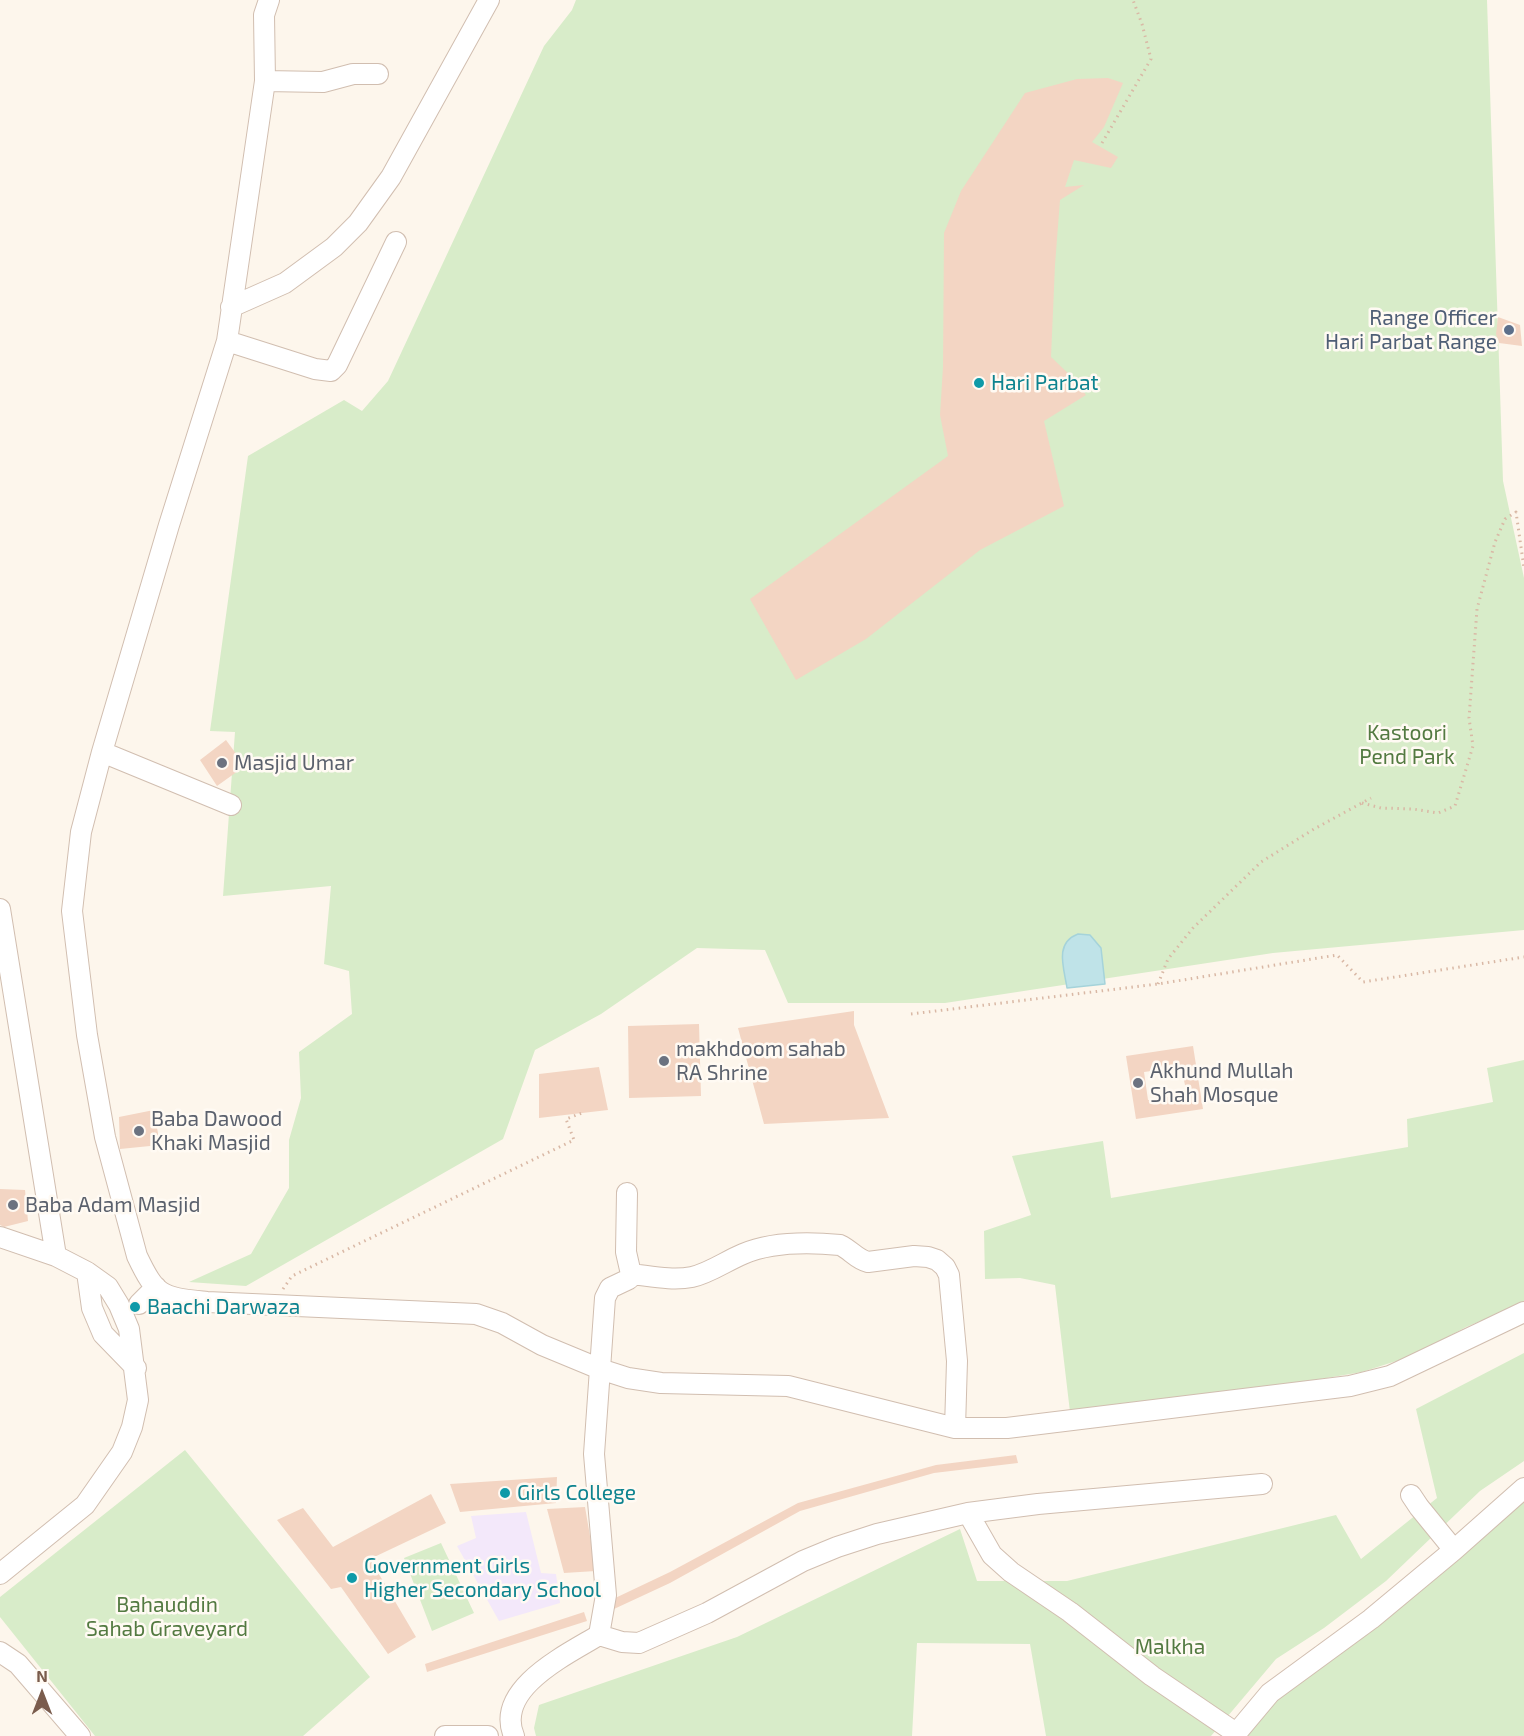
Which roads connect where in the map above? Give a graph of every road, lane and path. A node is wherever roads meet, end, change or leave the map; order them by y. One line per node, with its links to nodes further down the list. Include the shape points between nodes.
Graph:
1 (269, 0): 5 (street, via 264,15)
2 (489, 0): 8 (street, via 391,177 358,223 334,247 285,283)
3 (1133, 0): 6 (path, via 1151,59)
4 (378, 74): 5 (street, via 353,74 323,82)
5 (265, 81): 8 (street)
6 (1102, 143)
7 (396, 242): 9 (street, via 331,371)
8 (231, 307): 9 (street)
9 (227, 341): 11 (street)
10 (1524, 568): 13 (path, via 1516,512 1505,519 1495,542 1477,609 1469,718 1473,746 1455,806 1438,813)
11 (102, 752): 14 (street); 25 (street, via 81,832 72,911 87,1035 105,1137 137,1256)
12 (1371, 798): 13 (path)
13 (1362, 803): 17 (path, via 1261,862 1193,928 1168,958)
14 (231, 805)
15 (0, 909): 22 (street)
16 (1524, 957): 17 (path, via 1363,982 1337,955)
17 (1158, 984): 18 (path)
18 (910, 1014)
19 (582, 1113): 26 (path, via 566,1119 574,1140 292,1276)
20 (627, 1193): 24 (street, via 626,1242)
21 (0, 1237): 22 (street)
22 (56, 1256): 23 (street)
23 (87, 1272): 27 (street); 29 (street, via 92,1308 103,1334)
24 (631, 1274): 30 (street, via 607,1293); 31 (street, via 690,1278 744,1253 795,1244 840,1245 868,1262 914,1256 937,1260 945,1267 951,1284 957,1361)
25 (156, 1287): 26 (street, via 177,1299); 27 (street)
26 (272, 1304): 30 (street, via 476,1314)
27 (131, 1310): 29 (street, via 129,1329)
28 (1524, 1312): 31 (street, via 1390,1376 1350,1386 1007,1428)
29 (136, 1368): 37 (street, via 138,1400 122,1452 86,1505)
30 (600, 1369): 31 (street, via 661,1383 788,1386); 38 (street, via 594,1454 606,1595)
31 (955, 1428)
32 (1262, 1484): 35 (street, via 1095,1498)
33 (1524, 1488): 36 (street)
34 (1411, 1495): 36 (street)
35 (968, 1514): 38 (street, via 837,1547 639,1643); 41 (street, via 992,1555 1011,1572)
36 (1454, 1550): 41 (street, via 1371,1619 1270,1693)
37 (0, 1574)
38 (599, 1635): 40 (street, via 524,1685 511,1709)
39 (0, 1652): 42 (street, via 18,1664)
40 (512, 1732): 44 (street)
41 (1235, 1734)
42 (80, 1736)
43 (445, 1736): 44 (street)
44 (488, 1736)

